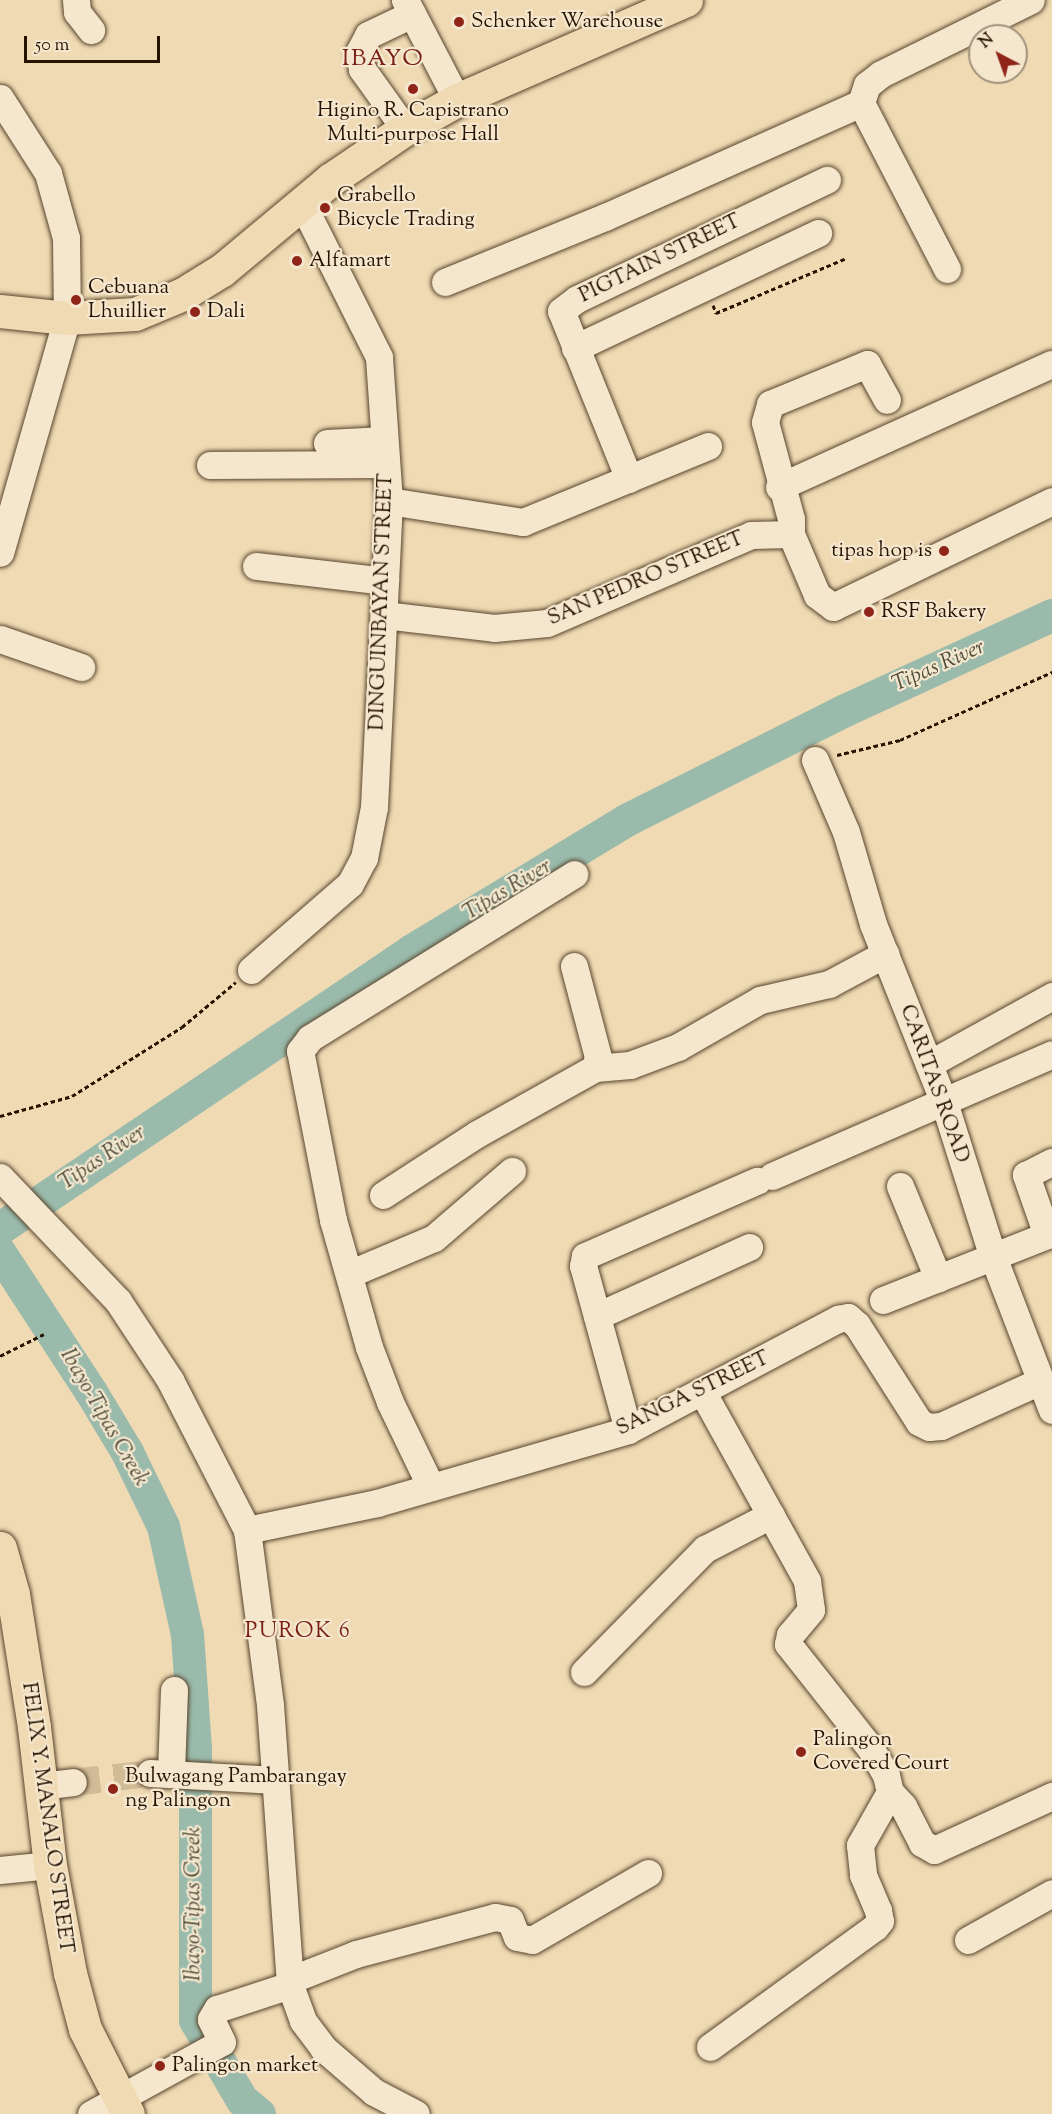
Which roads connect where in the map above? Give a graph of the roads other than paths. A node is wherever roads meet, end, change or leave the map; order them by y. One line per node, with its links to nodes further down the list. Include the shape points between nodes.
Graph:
1 (76, 0): 5 (street, via 77,12)
2 (686, 0): 7 (main road)
3 (1031, 0): 8 (street, via 881,74 867,85)
4 (409, 7): 7 (street); 9 (street, via 368,35 359,52 362,69)
5 (91, 30)
6 (0, 98): 18 (street, via 48,173 66,238)
7 (457, 100): 9 (main road)
8 (861, 103): 15 (street); 16 (street, via 605,217)
9 (405, 129): 11 (main road)
10 (827, 180): 12 (street, PIGTAIN STREET)
11 (302, 202): 18 (main road, via 222,270 183,294 135,314); 24 (street, DINGUINBAYAN STREET, via 379,357)
12 (741, 221): 14 (street); 19 (street, PIGTAIN STREET, via 567,304 562,318)
13 (818, 233): 14 (street)
14 (758, 260): 19 (street)
15 (947, 268)
16 (445, 282)
17 (4, 311): 18 (main road)
18 (67, 318): 31 (street)
19 (575, 348): 26 (street, PIGTAIN STREET)
20 (1052, 364): 27 (street)
21 (887, 400): 27 (street, via 874,370 867,364 770,404 765,422)
22 (327, 443): 24 (street)
23 (708, 446): 26 (street)
24 (385, 452): 25 (street); 28 (street, DINGUINBAYAN STREET)
25 (210, 465)
26 (629, 479): 28 (street, via 534,519 514,523)
27 (779, 487): 30 (street, via 791,519)
28 (389, 501): 33 (street, DINGUINBAYAN STREET)
29 (1052, 501): 30 (street, via 846,604 827,606 817,595)
30 (791, 534): 34 (street, SAN PEDRO STREET, via 751,535 547,623 494,628)
31 (0, 553)
32 (256, 566): 33 (street)
33 (386, 581): 34 (street, DINGUINBAYAN STREET)
34 (384, 615): 41 (street, DINGUINBAYAN STREET, via 374,807 364,858 350,884)
35 (0, 639): 36 (street)
36 (81, 667)
37 (815, 760): 39 (street, CARITAS ROAD, via 846,832)
38 (574, 874): 55 (street, via 310,1038 300,1051 333,1220)
39 (885, 954): 44 (street, CARITAS ROAD); 45 (street, via 829,984 760,1000 678,1047 630,1065)
40 (574, 966): 45 (street, via 598,1057)
41 (250, 970)
42 (1052, 996): 44 (street)
43 (1052, 1054): 46 (street)
44 (929, 1064): 46 (street, CARITAS ROAD)
45 (594, 1068): 51 (street, via 477,1134)
46 (944, 1102): 54 (street, CARITAS ROAD); 58 (street, via 585,1256 583,1266)
47 (1052, 1162): 52 (street, via 1026,1175)
48 (512, 1171): 55 (street, via 434,1238)
49 (7, 1185): 65 (street, via 124,1311 170,1380)
50 (900, 1186): 56 (street)
51 (383, 1195)
52 (1049, 1239): 54 (street)
53 (749, 1247): 58 (street)
54 (989, 1256): 56 (street); 59 (street, CARITAS ROAD)
55 (349, 1274): 63 (street, via 390,1402)
56 (938, 1278): 57 (street)
57 (883, 1300)
58 (597, 1316): 62 (street)
59 (1040, 1381): 60 (street, SANGA STREET, via 941,1426 929,1427 919,1422 848,1317); 61 (street, CARITAS ROAD)
60 (703, 1393): 62 (street, SANGA STREET); 64 (street)
61 (1052, 1410)
62 (628, 1430): 63 (street, SANGA STREET)
63 (431, 1487): 65 (street, SANGA STREET, via 319,1517)
64 (771, 1515): 67 (street, via 705,1549); 72 (street, via 807,1581 811,1598 811,1610 790,1635 788,1644 871,1749 886,1774)
65 (247, 1530): 69 (street)
66 (0, 1548): 71 (main road, FELIX Y. MANALO STREET, via 13,1593)
67 (584, 1672)
68 (174, 1690): 69 (street, via 180,1775)
69 (276, 1780): 79 (street)
70 (74, 1782): 71 (street)
71 (41, 1786): 74 (main road, FELIX Y. MANALO STREET)
72 (890, 1792): 73 (street, via 903,1806 922,1843 934,1850); 80 (street, via 861,1845 862,1875 879,1916 875,1927)
73 (1052, 1796)
74 (50, 1865): 75 (street); 81 (main road, FELIX Y. MANALO STREET, via 70,1973)
75 (0, 1870)
76 (648, 1873): 79 (street, via 532,1940 517,1937 510,1920 495,1917 356,1954)
77 (1052, 1893): 78 (street)
78 (968, 1940)
79 (290, 1982): 81 (street, via 217,2009 211,2019 222,2042); 82 (street, via 303,2021 323,2048 374,2092)
80 (710, 2047)
81 (113, 2109)
82 (416, 2114)

